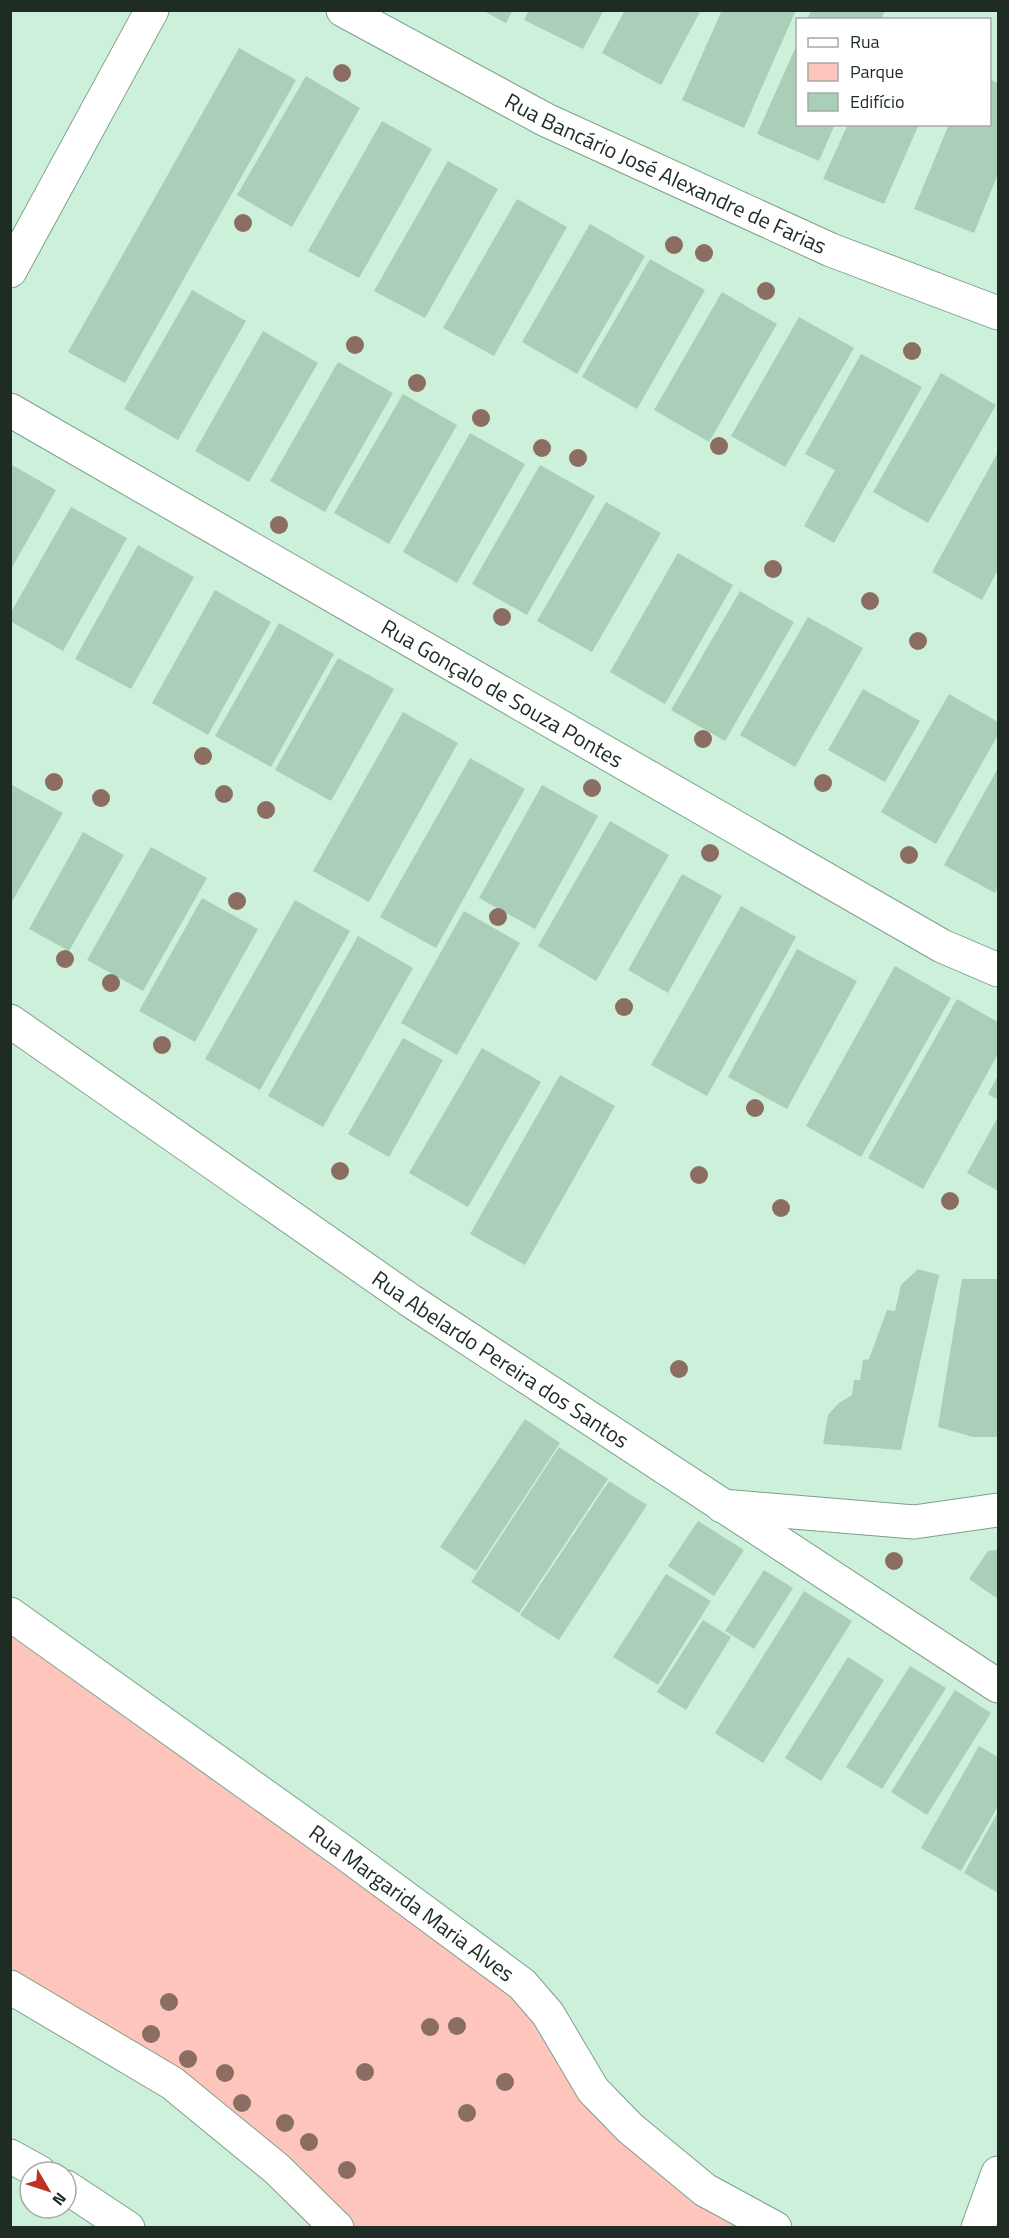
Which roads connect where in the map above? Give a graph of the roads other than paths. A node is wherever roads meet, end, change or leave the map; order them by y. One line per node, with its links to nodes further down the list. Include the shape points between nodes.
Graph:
1 (152, 10): 3 (street)
2 (343, 10): 4 (street, Rua Bancário José Alexandre de Farias, via 546,120 831,250)
3 (10, 271)
4 (999, 313)
5 (10, 410): 6 (street, Rua Gonçalo de Souza Pontes, via 942,946)
6 (999, 970)
7 (10, 1021): 8 (street, Rua Abelardo Pereira dos Santos, via 411,1301)
8 (722, 1506): 9 (street, via 914,1522); 11 (street, Rua Abelardo Pereira dos Santos)
9 (999, 1510)
10 (10, 1614): 18 (street, Rua Margarida Maria Alves, via 522,1984 548,2014 592,2090 630,2128 705,2190)
11 (999, 1686)
12 (10, 1987): 17 (street, via 172,2083 278,2169)
13 (999, 2173): 15 (street)
14 (78, 2195): 16 (street)
15 (987, 2223)
16 (128, 2228)
17 (337, 2228)
18 (774, 2228)

